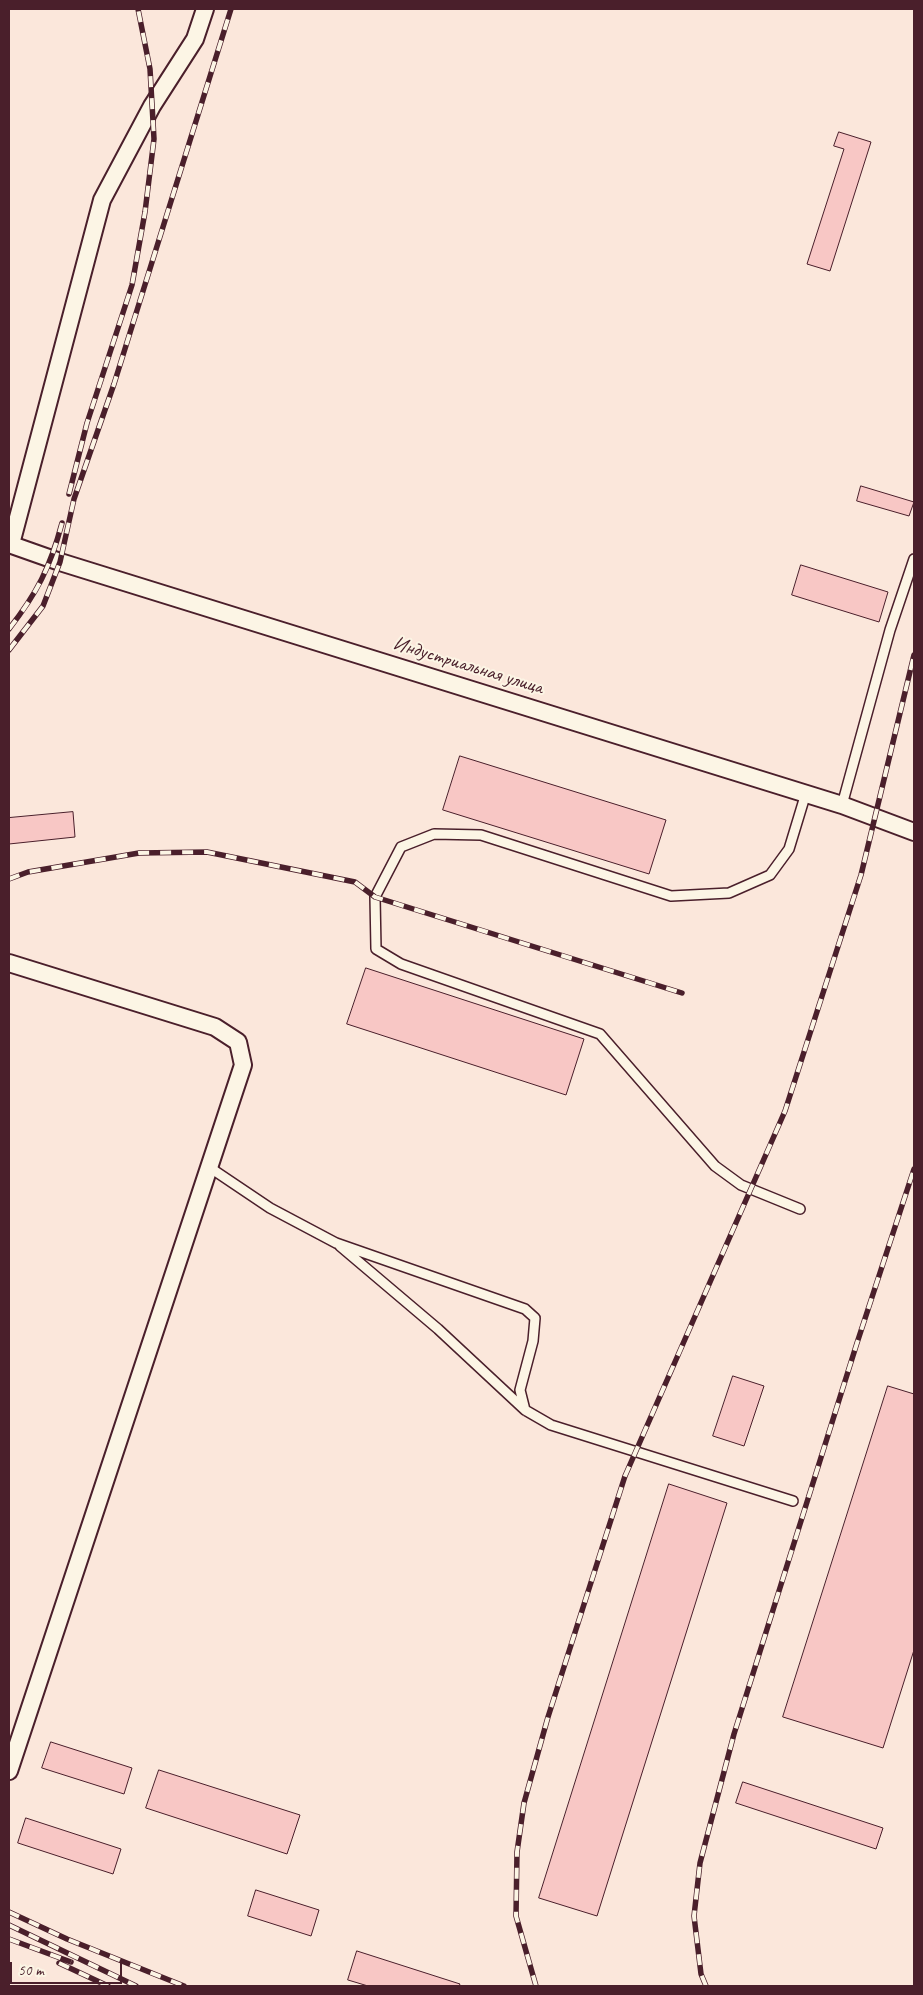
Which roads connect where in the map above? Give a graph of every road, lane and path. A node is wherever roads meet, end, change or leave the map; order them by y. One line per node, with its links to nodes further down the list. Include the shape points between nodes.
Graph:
1 (205, 9): 2 (street, via 195,39 152,106 102,200)
2 (10, 544): 4 (street, Индустриальная улица)
3 (914, 559): 5 (lane, via 890,630)
4 (806, 793): 5 (street, Индустриальная улица); 9 (lane, via 789,849 770,874 729,893 671,896 481,835 434,834 401,847 375,896 374,914 376,949 401,964 600,1034 715,1166 741,1185)
5 (842, 805): 6 (street, Индустриальная улица)
6 (914, 832)
7 (9, 963): 8 (street, via 215,1027 238,1042 243,1065)
8 (209, 1167): 10 (lane, via 270,1208); 13 (street)
9 (800, 1209)
10 (336, 1243): 11 (lane, via 438,1329); 11 (lane, via 525,1309 535,1318 533,1341 520,1390)
11 (525, 1410): 12 (lane, via 569,1431)
12 (794, 1501)
13 (9, 1771)

